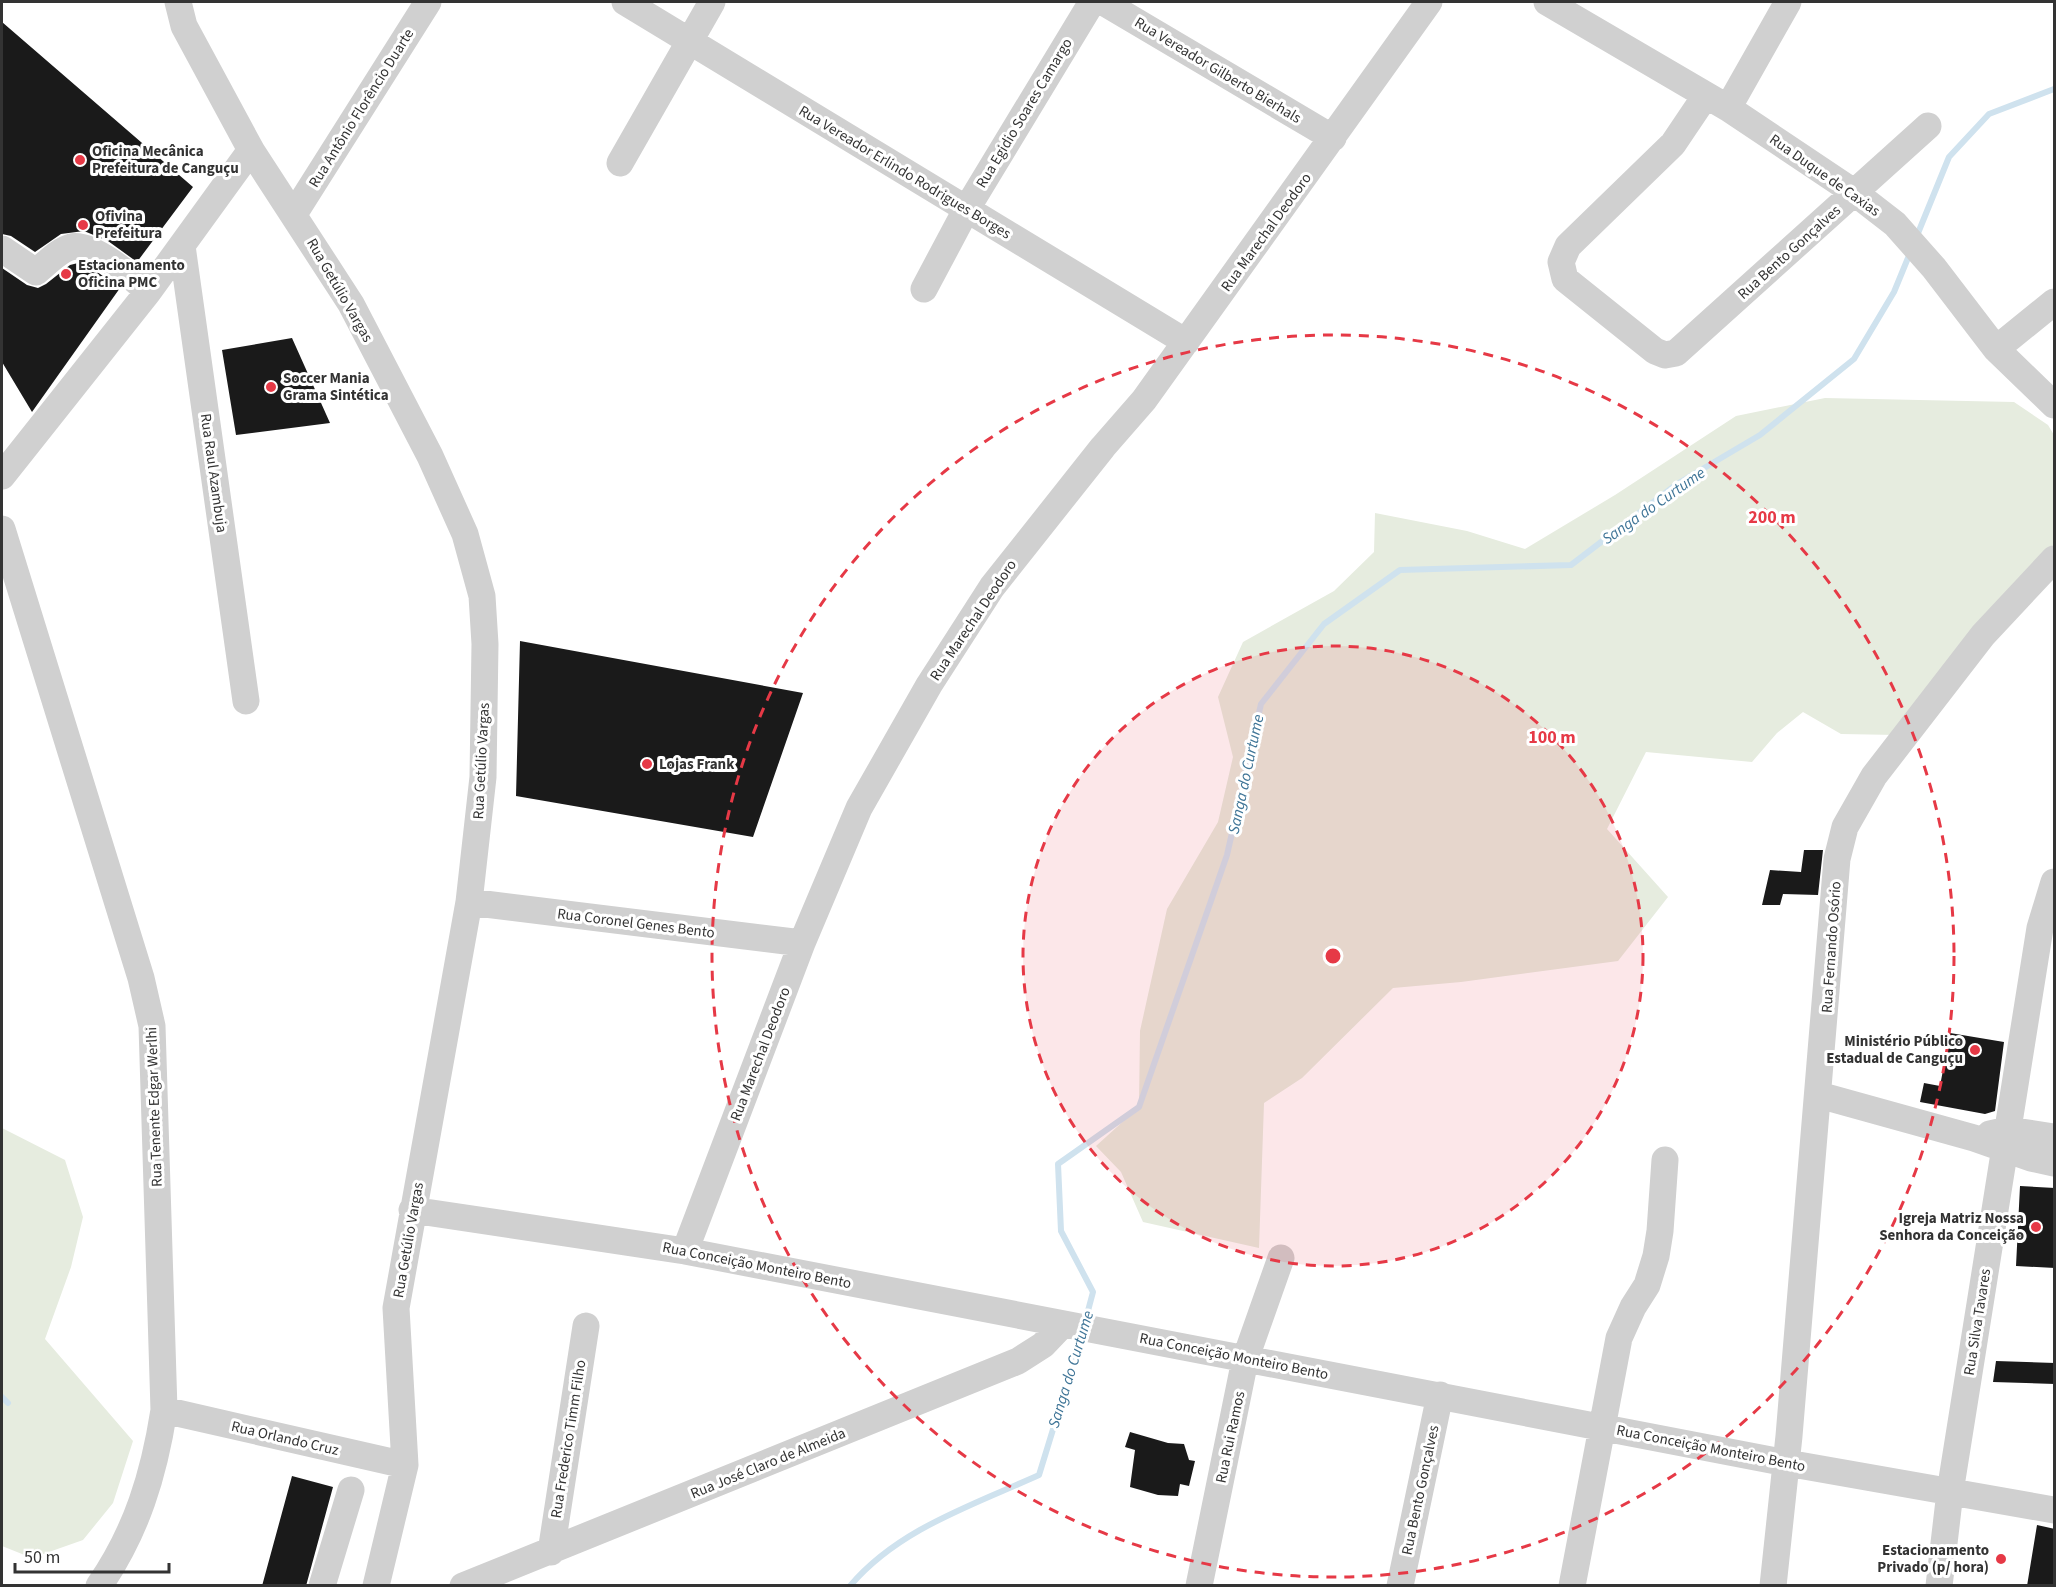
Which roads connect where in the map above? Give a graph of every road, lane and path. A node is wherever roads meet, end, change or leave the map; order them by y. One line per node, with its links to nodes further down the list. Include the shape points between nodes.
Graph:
1 (178, 2): 14 (street, Rua Getúlio Vargas, via 184,26)
2 (428, 2): 18 (street, Rua Antônio Florêncio Duarte)
3 (625, 2): 10 (street, Rua Vereador Erlindo Rodrigues Borges)
4 (712, 2): 10 (street)
5 (1092, 2): 17 (street, Rua Egidio Soares Camargo)
6 (1103, 2): 13 (street, Rua Vereador Gilberto Bierhals)
7 (1429, 2): 13 (street, Rua Marechal Deodoro)
8 (1547, 2): 11 (street, Rua Duque de Caxias)
9 (1788, 2): 11 (street)
10 (688, 41): 15 (street); 17 (street, Rua Vereador Erlindo Rodrigues Borges)
11 (1717, 101): 16 (street, Rua Duque de Caxias); 16 (street, Rua Bento Gonçalves, via 1568,246 1561,262 1565,279 1655,351 1665,355 1676,353)
12 (1928, 126): 16 (street, Rua Bento Gonçalves)
13 (1333, 138): 24 (street, Rua Marechal Deodoro)
14 (251, 150): 18 (street, Rua Getúlio Vargas); 19 (street)
15 (620, 163)
16 (1855, 193): 25 (street, Rua Duque de Caxias, via 1895,224)
17 (966, 210): 21 (street, Rua Egidio Soares Camargo); 24 (street, Rua Vereador Erlindo Rodrigues Borges)
18 (294, 214): 32 (street, Rua Getúlio Vargas, via 351,304 430,456 465,534 482,596 483,777)
19 (182, 246): 22 (street); 30 (street, Rua Raul Azambuja)
20 (2, 249): 22 (street, via 36,272 68,248 84,248 130,274)
21 (924, 289)
22 (148, 292): 27 (street)
23 (2055, 302): 25 (street)
24 (1186, 342): 33 (street, Rua Marechal Deodoro, via 1144,400 992,587 859,808)
25 (1996, 349): 26 (street, Rua Duque de Caxias)
26 (2055, 405)
27 (2, 476)
28 (2, 529): 46 (street, Rua Tenente Edgar Werlhi, via 141,978 152,1026)
29 (2055, 559): 34 (street, Rua Fernando Osório, via 1983,635 1874,777 1845,826 1838,859)
30 (246, 701)
31 (2055, 882): 36 (street, Rua Silva Tavares, via 2040,928)
32 (469, 902): 33 (street, Rua Coronel Genes Bento); 39 (street, Rua Getúlio Vargas)
33 (802, 943): 40 (street, Rua Marechal Deodoro)
34 (1820, 1095): 36 (street, via 1974,1138); 48 (street, Rua Fernando Osório)
35 (2055, 1137): 36 (street)
36 (2006, 1140): 38 (street); 51 (street, Rua Silva Tavares)
37 (1665, 1160): 47 (street, via 1656,1256 1647,1285 1619,1338)
38 (2055, 1163)
39 (412, 1210): 40 (street, Rua Conceição Monteiro Bento); 49 (street, Rua Getúlio Vargas, via 396,1308)
40 (685, 1251): 42 (street, Rua Conceição Monteiro Bento)
41 (1281, 1258): 44 (street, Rua Rui Ramos)
42 (1067, 1325): 44 (street, Rua Conceição Monteiro Bento); 53 (street, Rua José Claro de Almeida, via 1018,1361)
43 (586, 1326): 53 (street, Rua Frederico Timm Filho)
44 (1245, 1360): 45 (street, Rua Conceição Monteiro Bento); 58 (street, Rua Rui Ramos)
45 (1440, 1395): 47 (street, Rua Conceição Monteiro Bento); 59 (street, Rua Bento Gonçalves)
46 (164, 1410): 49 (street, Rua Orlando Cruz); 54 (street, Rua Tenente Edgar Werlhi, via 155,1467 136,1517)
47 (1602, 1426): 48 (street, Rua Conceição Monteiro Bento); 60 (street)
48 (1787, 1463): 51 (street, Rua Conceição Monteiro Bento); 61 (street, Rua Fernando Osório)
49 (405, 1466): 56 (street, Rua Getúlio Vargas)
50 (351, 1490): 55 (street)
51 (1950, 1492): 52 (street, Rua Conceição Monteiro Bento); 62 (street, Rua Silva Tavares)
52 (2055, 1509)
53 (551, 1552): 57 (street, Rua José Claro de Almeida)
54 (99, 1586)
55 (322, 1586)
56 (376, 1586)
57 (463, 1586)
58 (1199, 1586)
59 (1400, 1586)
60 (1572, 1586)
61 (1773, 1586)
62 (1939, 1586)

